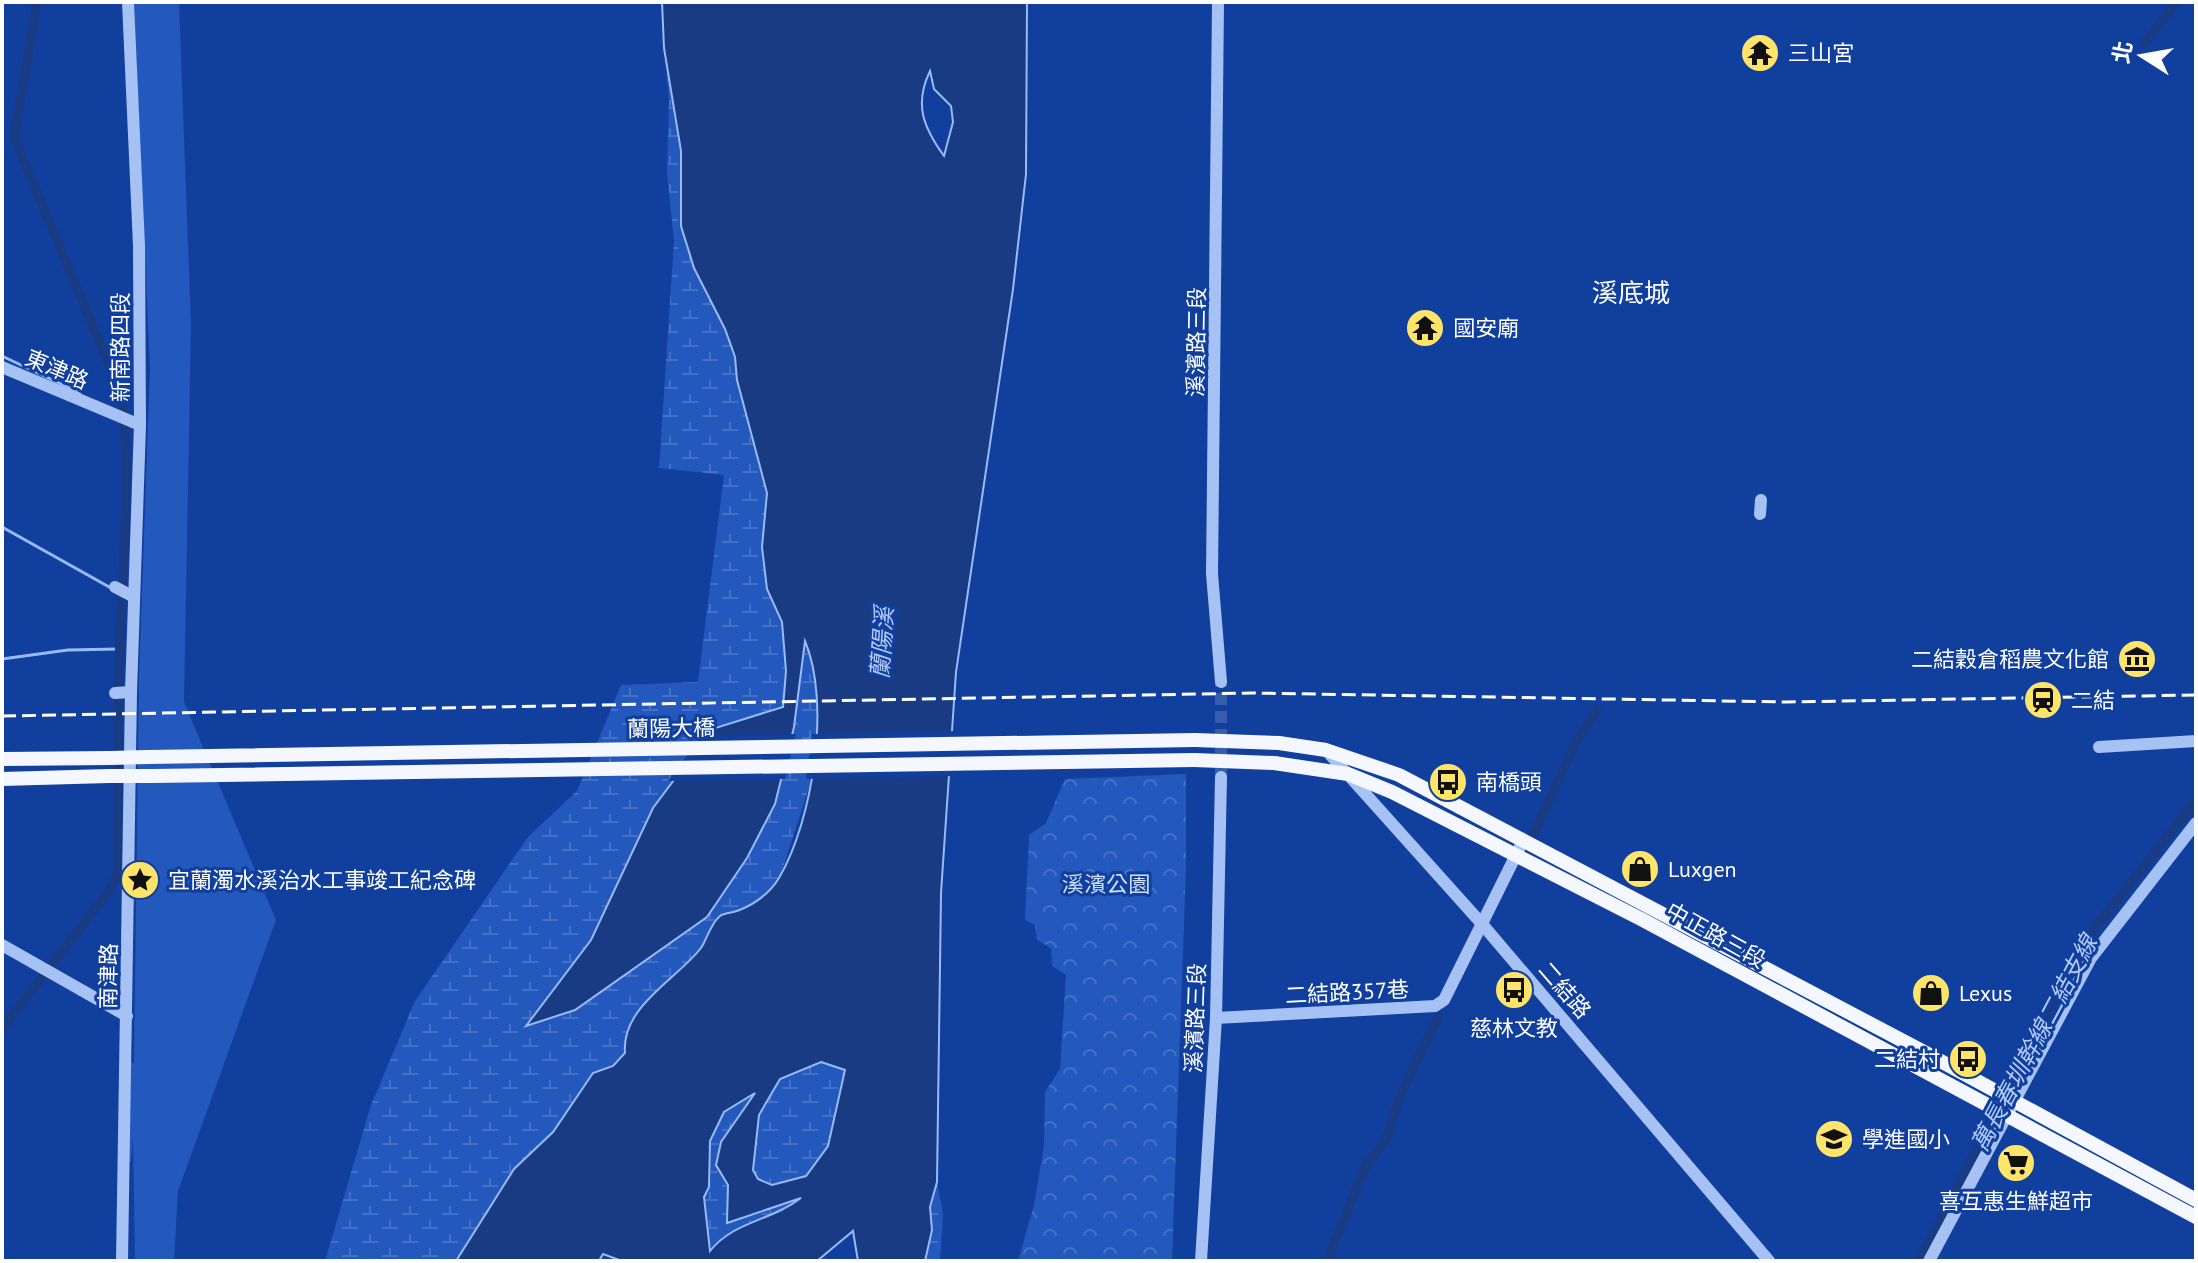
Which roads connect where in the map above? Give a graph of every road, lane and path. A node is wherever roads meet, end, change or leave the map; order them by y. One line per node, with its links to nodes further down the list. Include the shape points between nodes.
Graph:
1 (128, 2): 4 (street, 新南路四段, via 139,246)
2 (1218, 2): 5 (street, 溪濱路三段, via 1212,574)
3 (2, 367): 4 (street, 東津路)
4 (140, 425): 6 (street, 新南路四段, via 125,592)
5 (1221, 682)
6 (123, 693): 22 (street, 南津路)
7 (1195, 740): 10 (main road, 中正路三段, bridge); 11 (main road, 蘭陽大橋, bridge)
8 (2196, 741): 9 (street)
9 (2099, 747)
10 (1326, 750): 13 (street, 二結路); 17 (main road, 中正路三段, via 1399,775)
11 (2, 759)
12 (1194, 760): 13 (main road, 中正路三段, bridge, via 1274,763); 15 (main road, 蘭陽大橋, bridge)
13 (1348, 774): 18 (main road, 中正路三段); 19 (street, 二結路)
14 (1221, 777): 23 (street, 溪濱路三段)
15 (2, 779)
16 (2196, 823): 25 (street, via 2091,958)
17 (1523, 841): 18 (street, 二結路357巷); 21 (main road, 中正路三段)
18 (1515, 856): 19 (street, 二結路357巷); 24 (main road, 中正路三段)
19 (1482, 924): 23 (street, 二結路357巷, via 1447,1004); 30 (street, 二結路)
20 (2, 945): 22 (street)
21 (1845, 1011): 24 (main road); 25 (main road, 中正路三段)
22 (127, 1016): 28 (street, 南津路)
23 (1216, 1018): 29 (street, 溪濱路三段)
24 (1838, 1025): 25 (main road, 中正路三段)
25 (2011, 1108): 26 (main road, 中正路三段); 27 (main road, 中正路三段); 31 (street)
26 (2196, 1200)
27 (2196, 1217)
28 (122, 1261)
29 (1201, 1261)
30 (1769, 1261)
31 (1929, 1261)

